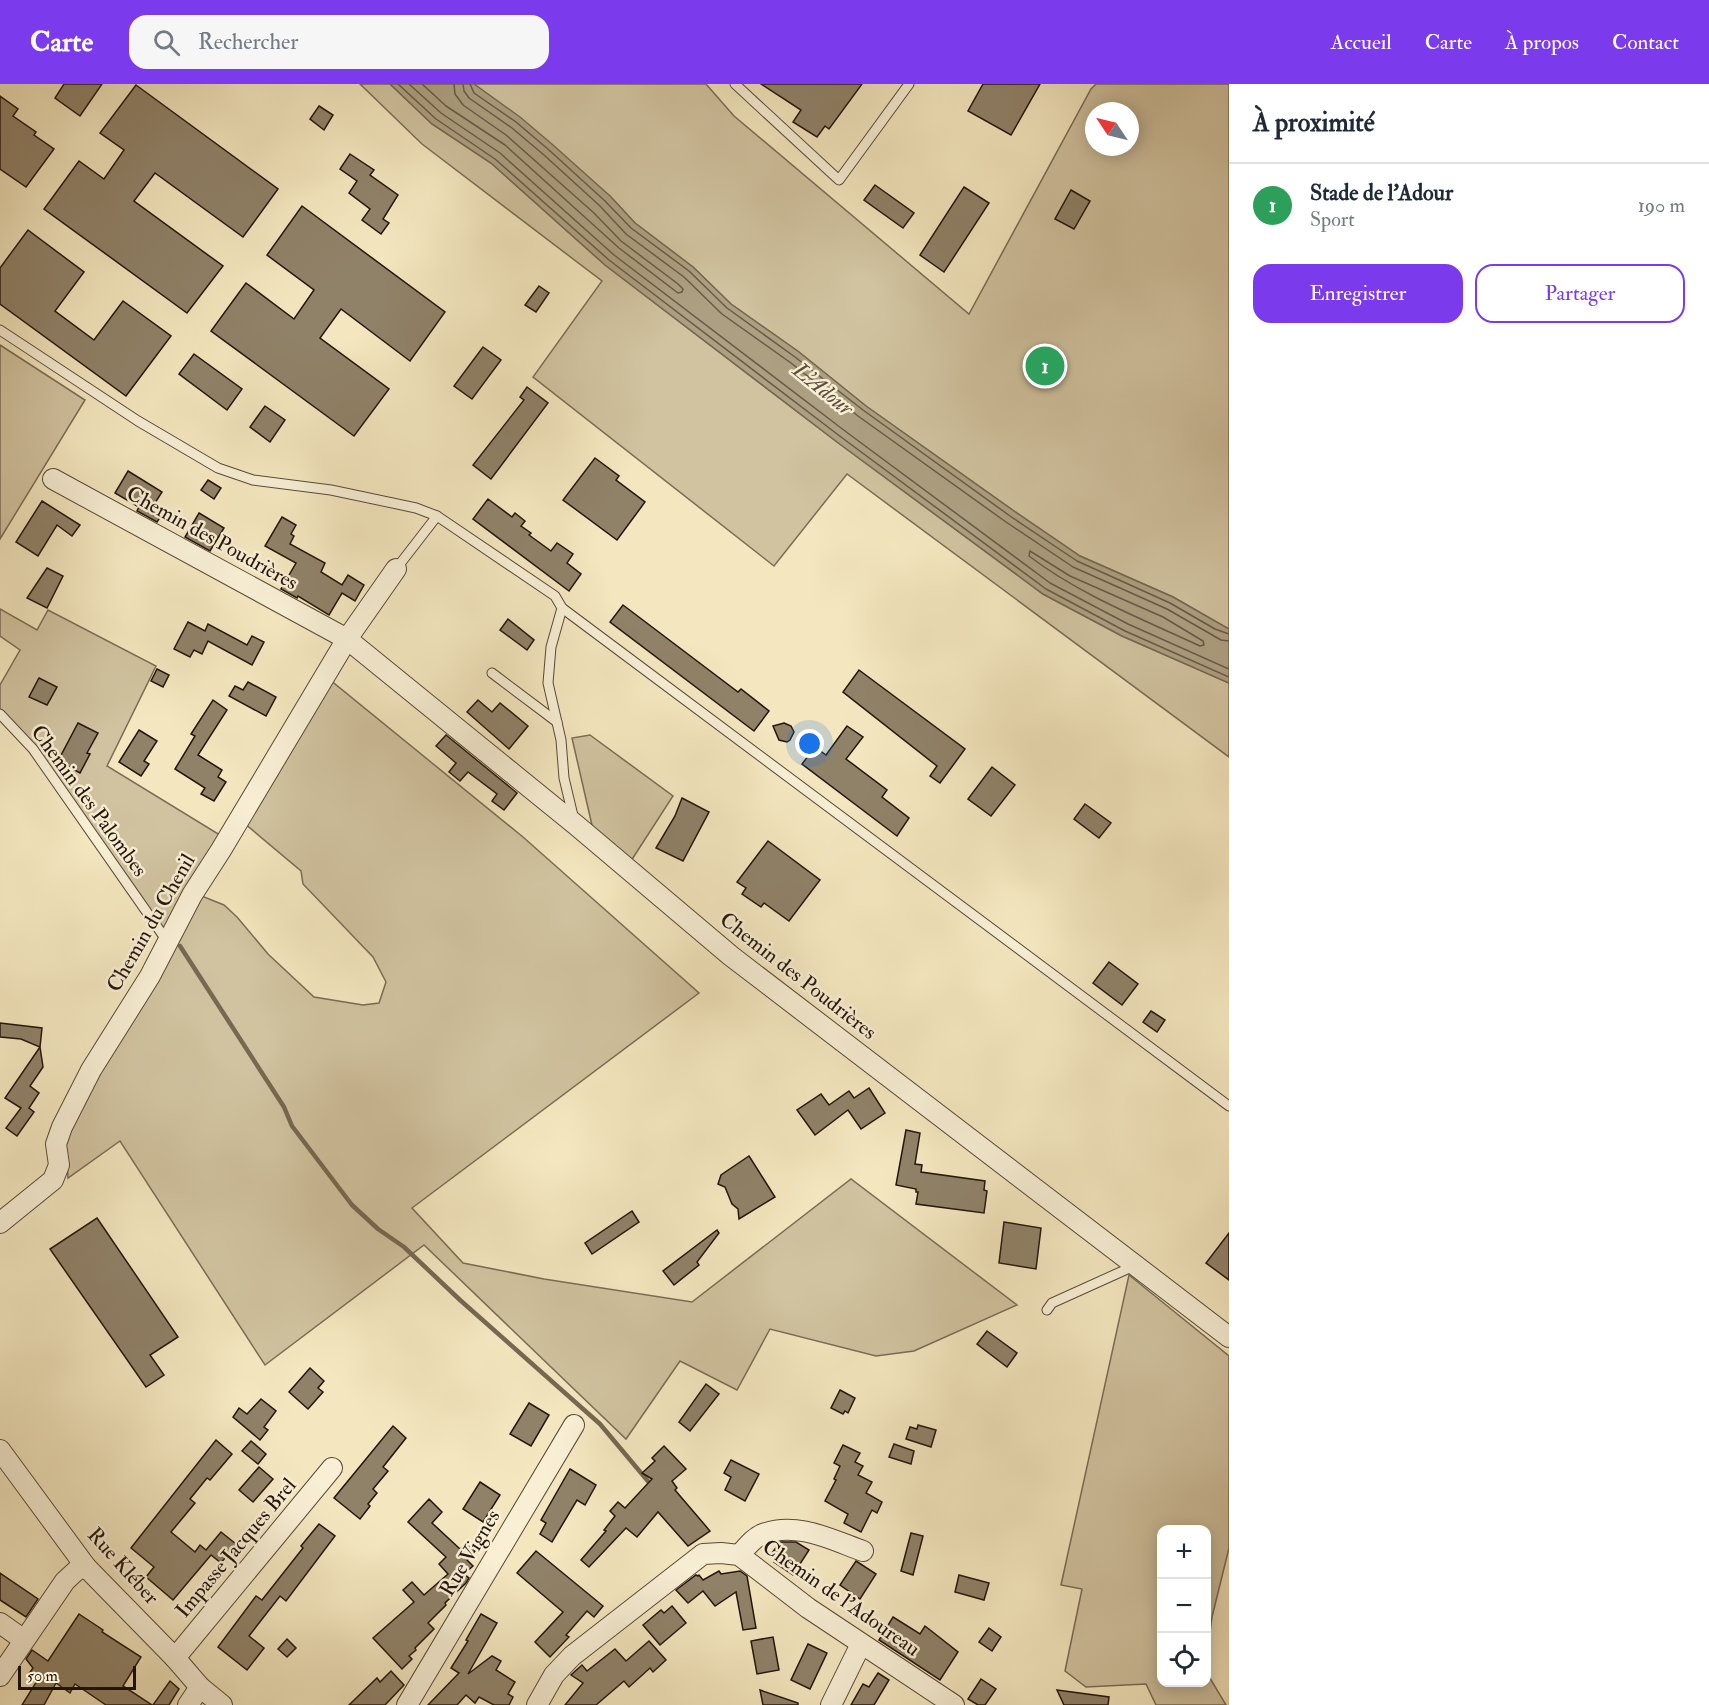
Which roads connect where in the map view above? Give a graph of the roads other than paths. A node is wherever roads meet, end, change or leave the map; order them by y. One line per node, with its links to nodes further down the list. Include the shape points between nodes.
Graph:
1 (735, 84): 2 (lane, via 839,180)
2 (909, 84)
3 (0, 330): 5 (lane, via 138,421 218,468 253,480 331,490)
4 (53, 479): 8 (street, Chemin des Poudrières)
5 (437, 516): 6 (lane); 7 (lane, via 555,596)
6 (396, 569): 8 (street)
7 (562, 609): 11 (lane, via 551,647 548,682); 14 (lane)
8 (347, 639): 12 (street, Chemin des Poudrières); 13 (street, Chemin du Chenil)
9 (492, 673): 11 (lane)
10 (0, 714): 13 (lane, Chemin des Palombes, via 33,749)
11 (557, 722): 12 (lane, via 564,778)
12 (576, 825): 16 (street, Chemin des Poudrières, via 731,956)
13 (167, 941): 15 (street, Chemin du Chenil, via 62,1127 56,1144 59,1165 52,1180)
14 (1229, 1106)
15 (0, 1223)
16 (1134, 1266): 17 (lane, via 1052,1303); 18 (street, Chemin des Poudrières)
17 (1047, 1310)
18 (1229, 1338)
19 (574, 1425): 33 (street, Rue Vignes)
20 (0, 1450): 24 (street, Rue Kléber)
21 (332, 1468): 28 (street, Impasse Jacques Brel)
22 (863, 1551): 23 (street, via 794,1529 763,1534)
23 (739, 1555): 27 (street, Chemin de l'Adoureau); 34 (street, Chemin de l'Adoureau, via 703,1554 572,1656 554,1675)
24 (86, 1567): 26 (street, via 65,1581); 28 (street, Rue Kléber)
25 (0, 1623): 26 (street)
26 (24, 1640): 29 (street)
27 (861, 1644): 35 (street); 36 (street, Chemin de l'Adoureau)
28 (175, 1658): 30 (street, Rue Kléber)
29 (0, 1676)
30 (200, 1687): 31 (street); 32 (street, Rue Kléber)
31 (188, 1705)
32 (222, 1705)
33 (407, 1705)
34 (537, 1705)
35 (831, 1705)
36 (954, 1705)

